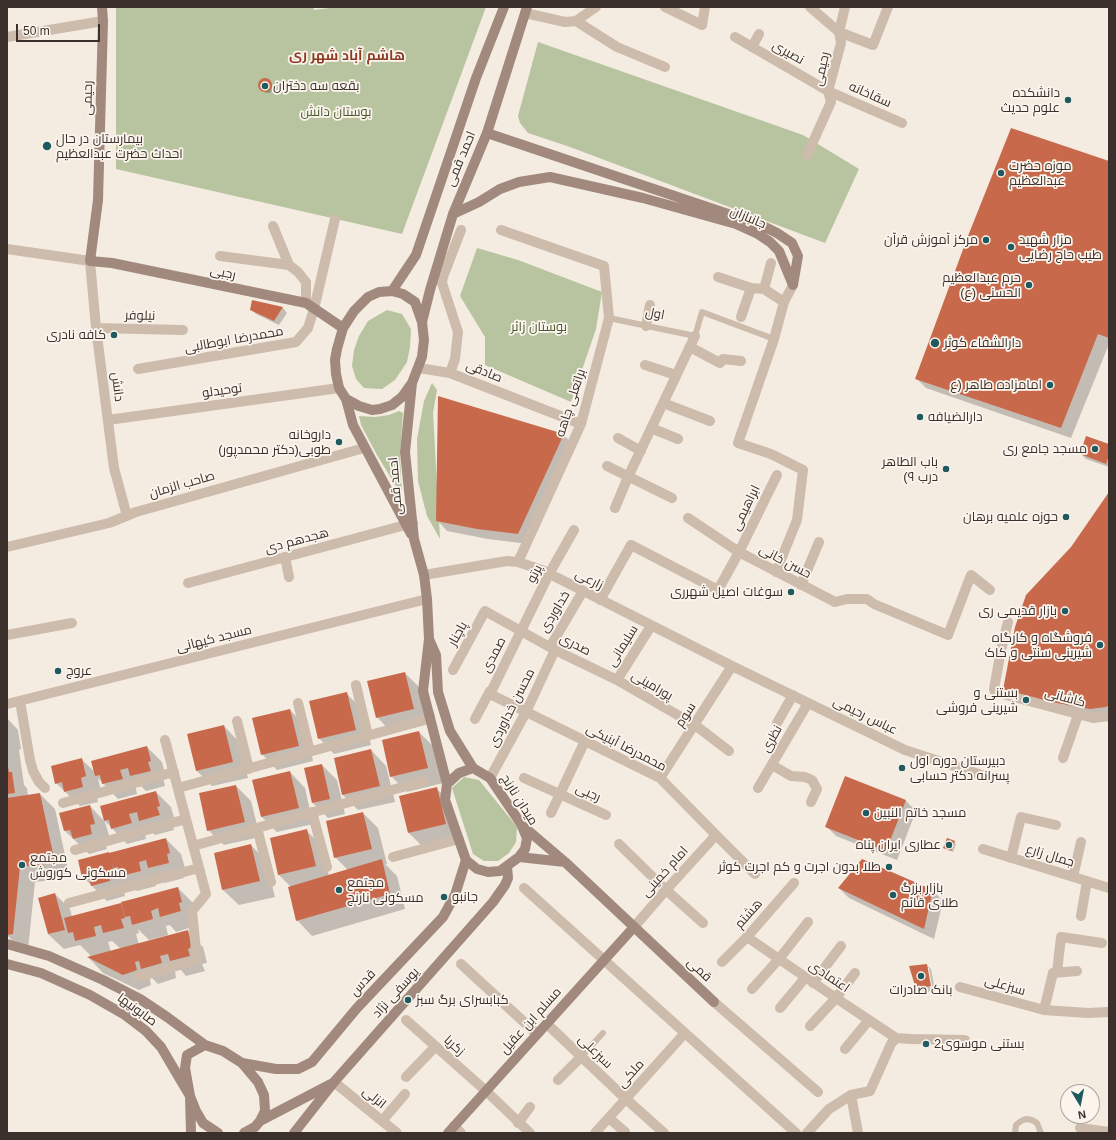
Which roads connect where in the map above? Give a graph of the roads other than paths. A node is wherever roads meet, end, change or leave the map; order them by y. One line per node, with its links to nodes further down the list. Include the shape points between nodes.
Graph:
1 (102, 7): 10 (street, رحیمی)
2 (504, 7): 36 (street, احمد قمی, via 476,78 416,256)
3 (596, 7): 11 (street)
4 (665, 7): 5 (street, via 702,25)
5 (705, 7)
6 (810, 7): 12 (street)
7 (845, 7): 12 (street, رحیمی)
8 (888, 7): 12 (street, via 873,45)
9 (526, 10): 11 (street, via 565,22); 20 (street, احمد قمی)
10 (103, 21): 14 (street); 29 (street, رحیمی, via 98,200)
11 (576, 21): 17 (street, via 617,47)
12 (839, 32): 18 (street, رحیمی, via 841,43)
13 (759, 34): 16 (street)
14 (7, 37)
15 (735, 37): 16 (street, نصیری)
16 (752, 47): 18 (street, نصیری)
17 (665, 67)
18 (828, 91): 19 (street, سقاخانه); 21 (street, رحیمی, via 831,102)
19 (902, 123)
20 (487, 133): 22 (street, احمد قمی); 33 (street, جانبازان, via 761,225 792,243 798,256)
21 (807, 155)
22 (452, 214): 33 (street, جانبازان, via 500,189 519,182 550,177 643,198 736,224 758,234 779,251); 42 (street, احمد قمی)
23 (335, 219): 39 (street)
24 (273, 226): 31 (street)
25 (461, 230): 54 (street, صادقی, via 442,283 458,332 455,359)
26 (501, 230): 41 (street, براتعلی چاهه, via 604,266)
27 (7, 249): 29 (street)
28 (220, 256): 31 (street)
29 (90, 261): 39 (street, رجبی, via 112,263); 44 (street, دانش)
30 (771, 263): 35 (street)
31 (290, 265): 39 (street, via 306,282)
32 (718, 277): 34 (street)
33 (793, 285): 37 (street)
34 (751, 288): 35 (street); 40 (street)
35 (764, 289): 37 (street)
36 (392, 291): 42 (street, via 403,294 415,302); 45 (street, via 379,292 368,298 354,311)
37 (784, 302): 48 (street)
38 (650, 305): 43 (street)
39 (310, 306): 45 (street, رجبی); 53 (street, محمدرضا ابوطالبی, via 308,328 296,342)
40 (741, 317)
41 (609, 318): 43 (lane, اول); 62 (street, براتعلی چاهه)
42 (422, 322): 52 (street, via 424,340)
43 (646, 326): 47 (lane, اول)
44 (96, 328): 46 (street, نیلوفر); 60 (street, دانش)
45 (343, 328): 57 (street, via 335,360)
46 (183, 330)
47 (695, 336): 48 (lane, via 702,312); 49 (street)
48 (774, 339): 82 (street, via 738,443 771,454 803,470 797,520)
49 (690, 347): 50 (street, via 720,363 723,359); 55 (street)
50 (741, 361)
51 (645, 365): 55 (street)
52 (419, 368): 54 (street); 56 (street)
53 (138, 369)
54 (450, 373): 62 (street, صادقی)
55 (676, 375): 59 (street)
56 (412, 383): 58 (street, via 402,397 392,405 380,409 372,410); 75 (street, احمد قمی, via 405,452)
57 (339, 388): 58 (street); 60 (street, توحیدلو)
58 (346, 399): 66 (street, احمد قمی, via 353,425)
59 (663, 403): 61 (street); 63 (street)
60 (108, 420): 73 (street, دانش, via 114,468)
61 (710, 421)
62 (581, 424): 81 (street, براتعلی چاهه)
63 (651, 428): 65 (street); 67 (street)
64 (618, 438): 67 (street)
65 (678, 439)
66 (364, 448): 73 (street, صاحب الزمان); 75 (street, احمد قمی)
67 (641, 451): 70 (street)
68 (607, 466): 70 (street)
69 (777, 475): 79 (street, ابراهیمی)
70 (628, 477): 71 (street); 72 (street)
71 (672, 498)
72 (615, 508)
73 (127, 516): 78 (street, صاحب الزمان, via 108,524)
74 (688, 518): 79 (street)
75 (410, 524): 80 (street, هجدهم دی); 84 (street, احمد قمی)
76 (574, 530): 83 (street, پرتو)
77 (819, 542): 87 (street)
78 (7, 547)
79 (739, 552): 82 (street, حسن خانی); 91 (street, حسن خانی, via 718,590 631,545)
80 (285, 557): 85 (street); 86 (street, هجدهم دی)
81 (518, 562): 83 (street, زارعی); 84 (street, زارعی, via 507,561)
82 (776, 572): 87 (street, حسن خانی)
83 (550, 574): 89 (street, زارعی); 95 (street, پرتو)
84 (424, 575): 90 (street, احمد قمی)
85 (289, 577)
86 (188, 583)
87 (801, 585): 88 (street, حسن خانی, via 835,602 847,599 867,600 948,635 971,575)
88 (990, 590)
89 (583, 591): 91 (street, زارعی); 98 (street, خداوردی)
90 (427, 599): 97 (street, احمد قمی); 105 (street, مسجد کیهانی)
91 (600, 600): 94 (street, زارعی)
92 (1008, 622): 110 (street, کاشانی, via 995,692)
93 (72, 623): 96 (street)
94 (651, 626): 99 (street, زارعی); 101 (street, سلیمانی)
95 (522, 631): 98 (street, صدری); 100 (street, پاچنار, via 485,611); 103 (street, صمدی)
96 (7, 635)
97 (429, 639): 111 (street, via 423,691); 125 (street, via 436,655 438,692 450,731)
98 (552, 648): 101 (street, صدری); 109 (street, محسن خداوردی)
99 (732, 666): 104 (street, عباس رحیمی); 116 (street, سوم)
100 (453, 670)
101 (616, 680): 116 (street, پورامینی)
102 (356, 685): 117 (street)
103 (490, 691): 109 (street, صمدی, via 492,696); 113 (street, صمدی)
104 (793, 695): 107 (street, عباس رحیمی); 115 (street)
105 (20, 702): 108 (street, مسجد کیهانی); 133 (street, via 33,771)
106 (298, 703): 121 (street)
107 (808, 703): 123 (street, نظری); 130 (street, عباس رحیمی, via 905,750)
108 (7, 704)
109 (526, 712): 119 (street, محمدرضا آبنیکی); 127 (street, محسن خداوردی)
110 (1078, 715): 112 (street, کاشانی); 122 (street)
111 (430, 717): 117 (street); 132 (street)
112 (1106, 718)
113 (475, 719)
114 (237, 721): 124 (street)
115 (777, 723)
116 (695, 725): 120 (street, پورامینی); 129 (street, سوم)
117 (368, 736): 121 (street)
118 (165, 740): 126 (street)
119 (585, 741): 129 (street, محمدرضا آبنیکی); 136 (street)
120 (729, 751)
121 (310, 752): 124 (street)
122 (1063, 758)
123 (772, 764): 135 (street, نظری); 137 (street, via 791,776 812,780 817,789)
124 (249, 768): 134 (street)
125 (473, 768): 127 (street, میدان نارنج); 132 (street, via 459,773)
126 (174, 772): 134 (street); 138 (street)
127 (490, 778): 143 (street, میدان نارنج)
128 (524, 778): 136 (street, رجبی)
129 (660, 778): 146 (street, محمدرضا آبنیکی)
130 (990, 778)
131 (424, 781): 139 (street)
132 (447, 784): 147 (street, via 445,800)
133 (45, 788)
134 (178, 788): 142 (street)
135 (758, 788)
136 (560, 795): 140 (street); 141 (street, رجبی)
137 (811, 802)
138 (63, 803)
139 (312, 812): 145 (street); 158 (street)
140 (551, 813)
141 (606, 815)
142 (186, 819): 150 (street); 152 (street)
143 (521, 824): 154 (street, میدان نارنج, via 527,838 525,849); 157 (street, قمی)
144 (1056, 825): 155 (street, via 1021,817)
145 (257, 828): 150 (street); 164 (street)
146 (716, 835): 161 (street, محمدرضا آبنیکی); 168 (street, امام خمینی)
147 (459, 839): 153 (street); 156 (street)
148 (1080, 842): 162 (street)
149 (619, 844): 168 (street)
150 (193, 846): 160 (street)
151 (983, 849): 155 (street, جمال زارع)
152 (74, 850)
153 (393, 857)
154 (519, 857): 157 (street); 159 (street, میدان نارنج)
155 (1011, 858): 162 (street, جمال زارع)
156 (466, 860): 159 (street, میدان نارنج, via 477,869 488,872 500,871); 207 (street, قدس, via 456,895 443,917 357,1008 312,1062 298,1068 284,1069)
157 (565, 862): 173 (street, قمی)
158 (327, 867)
159 (507, 867): 210 (street, یوسفی نژاد, via 506,885 493,902)
160 (199, 868): 169 (street); 186 (street, via 206,894 192,911 197,960)
161 (755, 874)
162 (1073, 877): 163 (street, جمال زارع)
163 (1087, 881): 167 (street, جمال زارع); 170 (street)
164 (271, 882)
165 (794, 883): 174 (street, هشتم)
166 (524, 888): 179 (street)
167 (1109, 888)
168 (666, 890): 171 (street); 173 (street, امام خمینی)
169 (69, 903)
170 (1081, 916)
171 (703, 922)
172 (808, 922): 178 (street)
173 (634, 927): 179 (street, مسلم ابن عقیل); 212 (street, قمی, via 714,1002)
174 (747, 937): 178 (street, اعتمادی); 180 (street, هشتم)
175 (1102, 943): 184 (street, via 1061,937)
176 (7, 944): 203 (street, صابونیها, via 48,956 103,980 140,999)
177 (841, 946): 187 (street)
178 (779, 959): 187 (street, اعتمادی); 189 (street)
179 (604, 960): 196 (street, مسلم ابن عقیل); 199 (street)
180 (722, 962)
181 (7, 964): 215 (street, صابونیها, via 42,973 90,994 146,1030 161,1047)
182 (461, 964): 200 (street)
183 (1078, 971): 184 (street)
184 (1057, 972): 192 (street, via 1053,973)
185 (855, 973): 190 (street)
186 (138, 977)
187 (809, 980): 190 (street, اعتمادی); 191 (street)
188 (960, 986): 192 (street, سبزعلی)
189 (752, 989)
190 (836, 998): 195 (street, اعتمادی); 197 (street)
191 (780, 1008)
192 (1044, 1010): 193 (street, سبزعلی)
193 (1109, 1012)
194 (406, 1020): 204 (street, زکریا)
195 (869, 1020): 201 (street, اعتمادی); 205 (street)
196 (547, 1024): 200 (street, مسلم ابن عقیل); 206 (street, سبزعلی)
197 (810, 1026)
198 (603, 1033): 206 (lane)
199 (685, 1033): 216 (street, ملکی); 234 (street)
200 (538, 1034): 211 (street, مسلم ابن عقیل)
201 (896, 1038): 202 (street, اعتمادی); 214 (street, via 870,1091)
202 (965, 1040)
203 (205, 1045): 207 (street, صابونیها, via 223,1051); 215 (street, via 187,1055 185,1068)
204 (435, 1046): 208 (street); 211 (street, زکریا)
205 (845, 1049)
206 (581, 1057): 209 (street); 216 (street, سبزعلی)
207 (242, 1063): 221 (street, via 258,1082 264,1095 265,1111)
208 (406, 1077)
209 (558, 1080)
210 (334, 1082): 219 (street, انزلی); 221 (street); 229 (street, یوسفی نژاد)
211 (486, 1091): 220 (street, زکریا); 223 (street, مسلم ابن عقیل)
212 (818, 1092)
213 (405, 1094): 219 (street)
214 (851, 1095): 235 (street, via 829,1109); 236 (street)
215 (190, 1096): 226 (street); 227 (street, via 203,1123)
216 (626, 1099): 218 (street, ملکی); 233 (street)
217 (530, 1107): 220 (street)
218 (609, 1118): 224 (street); 232 (street, ملکی)
219 (382, 1121): 230 (street, انزلی)
220 (518, 1123): 231 (street, زکریا)
221 (255, 1127): 228 (street)
222 (1080, 1128): 225 (street)
223 (454, 1131)
224 (625, 1132)
225 (1109, 1132)
226 (190, 1133)
227 (218, 1133)
228 (244, 1133)
229 (294, 1133)
230 (397, 1133)
231 (530, 1133)
232 (596, 1133)
233 (664, 1133)
234 (796, 1133)
235 (808, 1133)
236 (858, 1133)
237 (1015, 1133): 238 (lane, via 1016,1125 1026,1119 1037,1123)
238 (1041, 1133)

